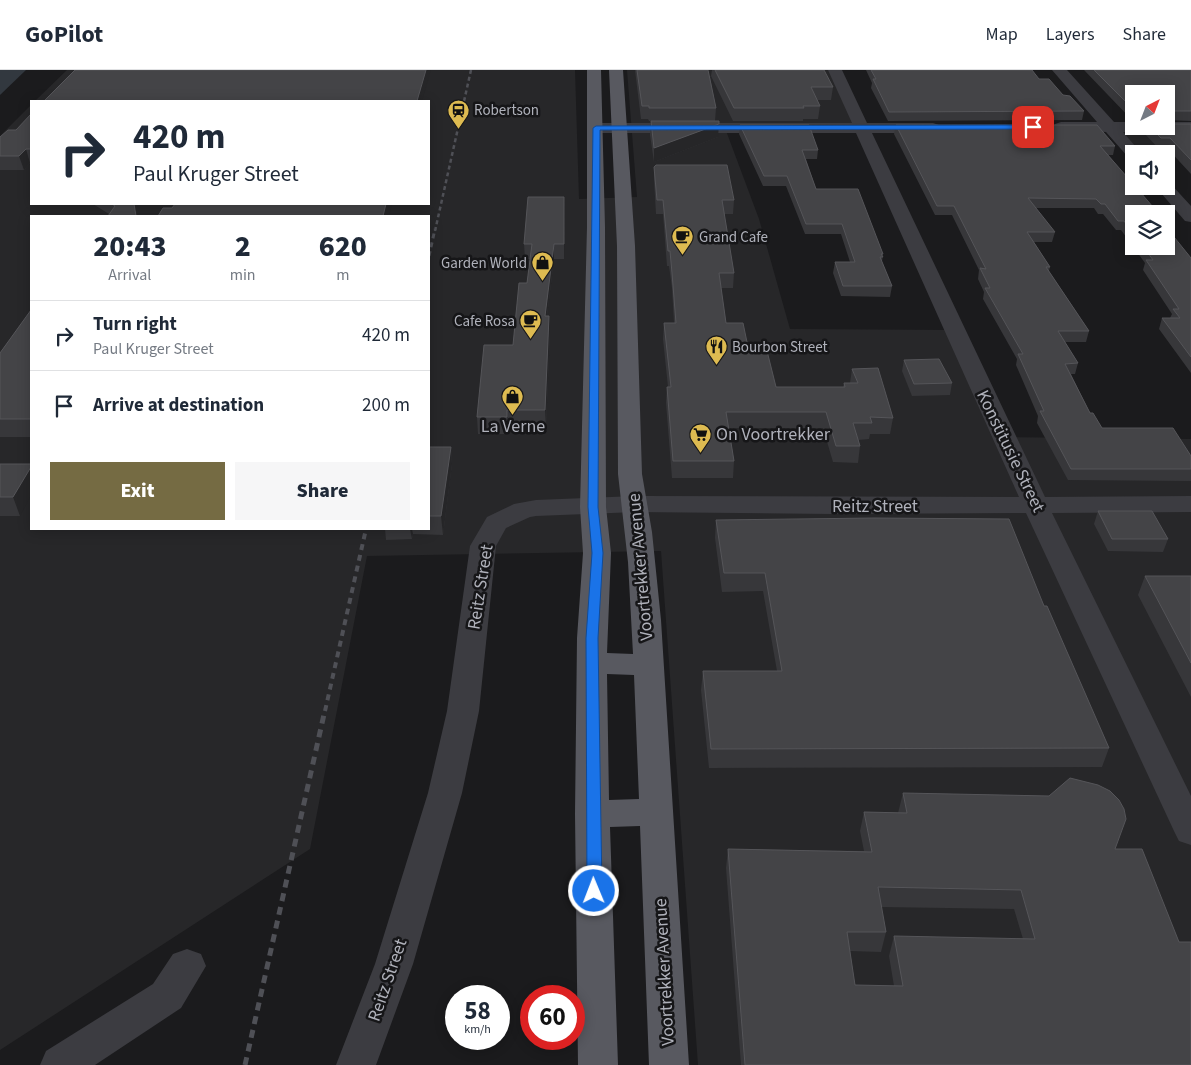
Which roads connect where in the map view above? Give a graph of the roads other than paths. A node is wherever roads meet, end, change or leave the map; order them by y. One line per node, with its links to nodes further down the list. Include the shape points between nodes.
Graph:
1 (594, 70): 8 (main road)
2 (616, 70): 9 (main road, Voortrekker Avenue)
3 (835, 70): 10 (street, Konstitusie Street)
4 (1060, 70): 6 (street)
5 (1050, 127): 6 (street)
6 (1110, 127): 7 (street); 12 (street)
7 (1191, 127)
8 (596, 128): 9 (street); 18 (main road)
9 (620, 128): 10 (street); 15 (main road, Voortrekker Avenue, via 626,246 630,474)
10 (862, 128): 11 (street); 17 (street, Konstitusie Street)
11 (951, 128)
12 (1126, 145)
13 (1171, 195): 14 (street)
14 (1191, 217)
15 (636, 504): 17 (street, Reitz Street); 18 (street, Reitz Street); 20 (main road, Voortrekker Avenue)
16 (1191, 504): 17 (street, Reitz Street)
17 (1036, 506): 23 (street, Konstitusie Street)
18 (593, 507): 19 (main road, via 597,553); 26 (street, Reitz Street, via 523,510 496,523 483,546 463,711 445,793 394,964)
19 (592, 663): 20 (main road); 22 (main road)
20 (649, 665): 21 (main road, Voortrekker Avenue)
21 (657, 812): 22 (main road); 28 (main road, Voortrekker Avenue)
22 (592, 814): 27 (main road)
23 (1191, 830)
24 (187, 966): 25 (street, via 167,996)
25 (60, 1065)
26 (356, 1065)
27 (598, 1065)
28 (669, 1065)

